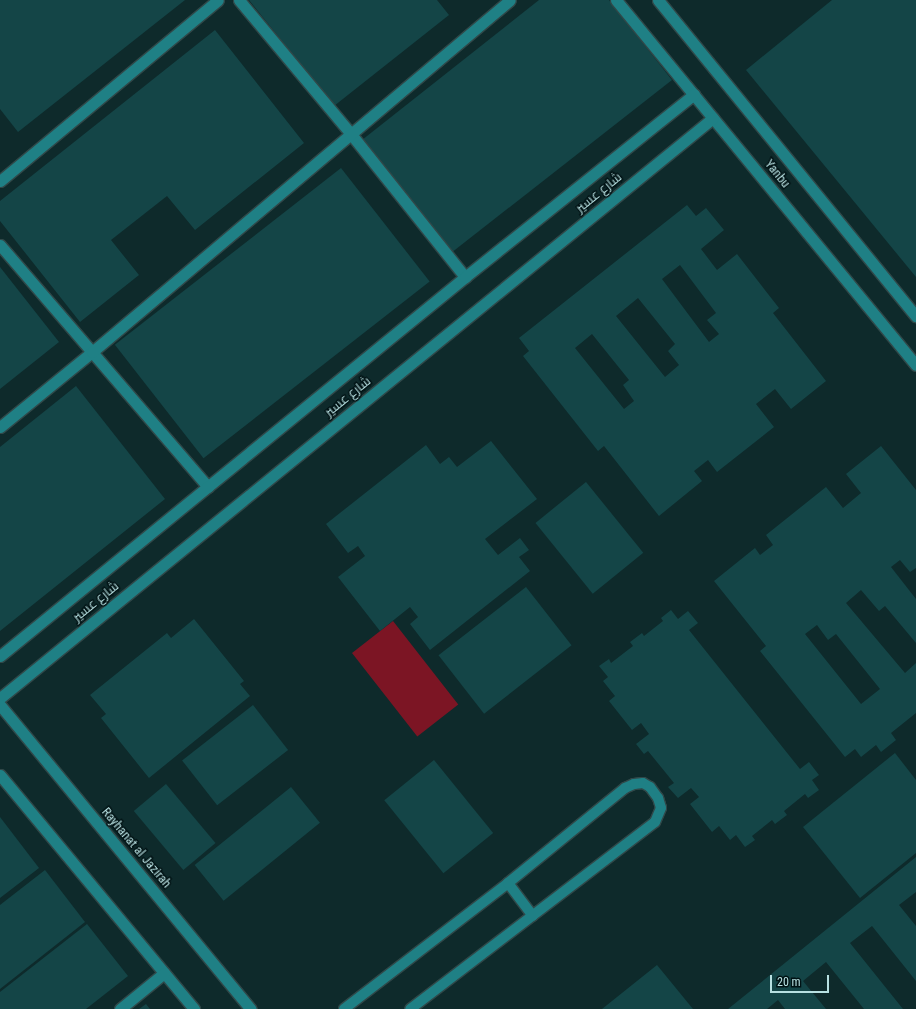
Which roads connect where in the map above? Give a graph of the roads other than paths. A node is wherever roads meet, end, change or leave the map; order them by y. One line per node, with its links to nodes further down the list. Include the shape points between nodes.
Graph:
1 (218, 0): 9 (street)
2 (239, 0): 8 (street)
3 (510, 0): 8 (street)
4 (616, 0): 6 (street, Yanbu)
5 (658, 0): 12 (street, Yanbu)
6 (694, 94): 7 (street, Yanbu); 11 (street, شارع عسير)
7 (713, 118): 14 (street, Yanbu); 18 (street, شارع عسير)
8 (351, 134): 11 (street); 13 (street)
9 (0, 181)
10 (0, 245): 13 (street)
11 (465, 277): 16 (street, شارع عسير)
12 (916, 316)
13 (92, 352): 15 (street); 16 (street)
14 (916, 365)
15 (0, 427)
16 (208, 487): 17 (street, شارع عسير)
17 (0, 656)
18 (0, 698)
19 (0, 704): 26 (street, Rayhanat al Jazirah)
20 (0, 775): 23 (street)
21 (508, 883): 22 (lane); 22 (lane, via 625,788 643,783 650,787 661,808 655,822); 27 (lane)
22 (533, 916): 28 (lane)
23 (164, 973): 24 (street); 25 (street)
24 (120, 1009)
25 (194, 1009)
26 (251, 1009)
27 (344, 1009)
28 (410, 1009)

